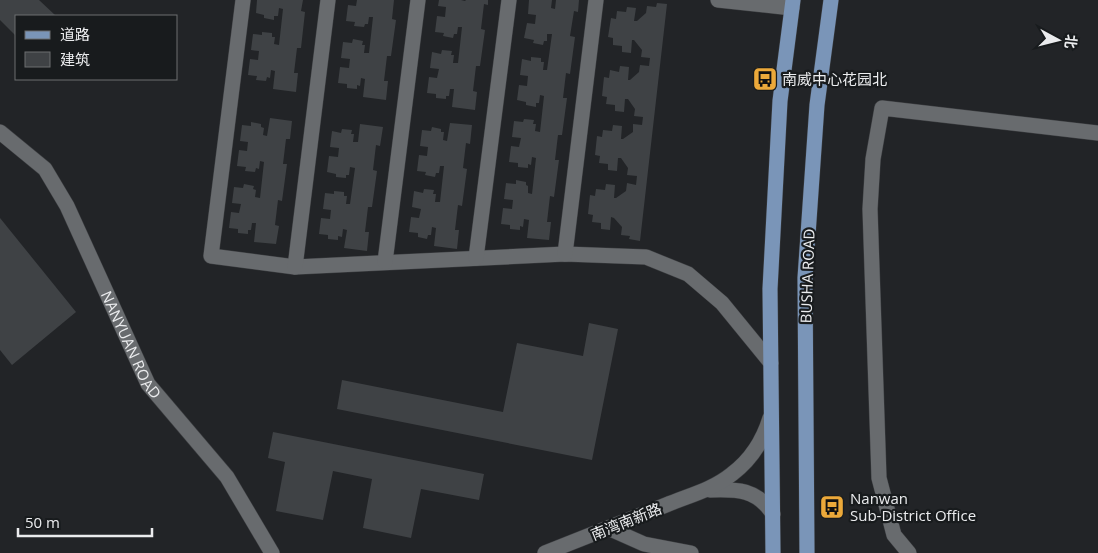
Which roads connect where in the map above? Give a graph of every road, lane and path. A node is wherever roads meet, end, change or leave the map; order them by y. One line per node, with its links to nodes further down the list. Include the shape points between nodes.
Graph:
1 (243, 0): 14 (street, via 212,256)
2 (328, 0): 14 (street)
3 (418, 0): 13 (street)
4 (509, 0): 12 (street)
5 (596, 0): 11 (street)
6 (718, 0): 8 (street)
7 (831, 0): 24 (main road, BUSHA ROAD, via 817,104 805,278)
8 (792, 4): 15 (main road, via 780,111 770,289)
9 (0, 132): 20 (street, NANYUAN ROAD, via 45,169 67,206 148,384 227,477)
10 (1098, 133): 25 (street, via 882,108 873,158 870,209 879,478 894,535)
11 (565, 254): 12 (street); 15 (street, via 646,257 688,274 722,304)
12 (476, 258): 13 (street)
13 (385, 262): 14 (street)
14 (295, 267)
15 (771, 363): 16 (main road)
16 (772, 413): 17 (street, 南湾南新路, via 764,436 750,456 733,474); 18 (main road)
17 (708, 490): 18 (street, 南湾南新路, via 750,493 765,502); 19 (street, 南湾南新路)
18 (773, 514): 23 (main road)
19 (608, 528): 21 (street, 南湾南新路); 22 (street, via 644,544)
20 (272, 553)
21 (545, 553)
22 (691, 553)
23 (773, 553)
24 (807, 553)
25 (908, 553)

